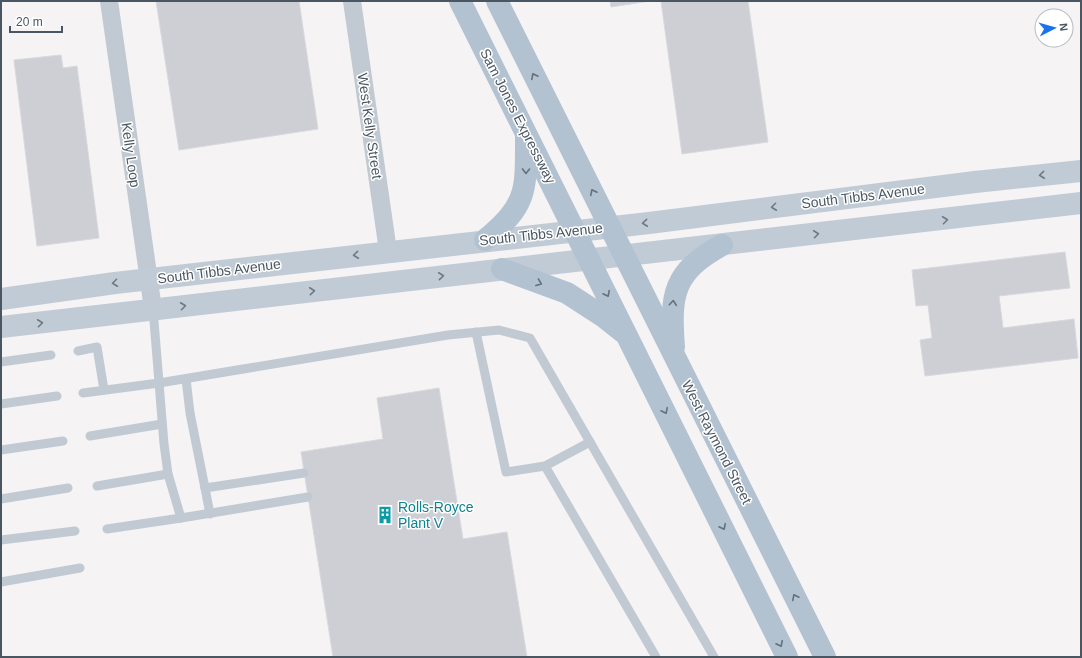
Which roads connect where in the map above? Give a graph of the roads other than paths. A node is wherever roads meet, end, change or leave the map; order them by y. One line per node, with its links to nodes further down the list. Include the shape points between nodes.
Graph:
1 (109, 1): 16 (street, Kelly Loop)
2 (352, 1): 12 (street, West Kelly Street)
3 (460, 1): 5 (main road, Sam Jones Expressway)
4 (497, 1): 8 (main road, one-way to 4)
5 (526, 132): 9 (main road, Sam Jones Expressway); 10 (main road, one-way to 10, via 526,182 523,195 509,219)
6 (1081, 171): 8 (main road, South Tibbs Avenue, one-way to 8)
7 (1081, 203): 11 (main road, one-way to 7)
8 (610, 227): 9 (main road, South Tibbs Avenue); 13 (main road, West Raymond Street)
9 (575, 231): 10 (main road, South Tibbs Avenue); 14 (main road)
10 (485, 240): 12 (main road, South Tibbs Avenue)
11 (722, 245): 13 (main road); 24 (main road, one-way to 11, via 673,298 678,284 689,268 703,255)
12 (388, 251): 16 (main road, South Tibbs Avenue, one-way to 16)
13 (624, 256): 14 (main road); 24 (main road, West Raymond Street)
14 (589, 260): 15 (main road); 21 (main road, one-way to 21)
15 (502, 269): 18 (main road, one-way to 15); 21 (main road, one-way to 21, via 567,293)
16 (148, 279): 17 (main road, South Tibbs Avenue, one-way to 17); 18 (street, Kelly Loop)
17 (1, 299)
18 (153, 309): 19 (main road, one-way to 18); 27 (lane)
19 (1, 327)
20 (476, 332): 26 (lane); 35 (lane, via 499,330 530,338); 37 (lane, via 506,472)
21 (627, 335): 54 (main road, one-way to 54)
22 (78, 351): 28 (lane, via 97,347)
23 (51, 355): 25 (lane)
24 (674, 356): 55 (main road, West Raymond Street, one-way to 24)
25 (1, 362)
26 (186, 379): 27 (lane); 42 (lane)
27 (159, 383): 28 (lane); 32 (lane)
28 (104, 390): 29 (lane)
29 (83, 393)
30 (58, 396): 31 (lane)
31 (1, 404)
32 (162, 424): 33 (lane); 39 (lane)
33 (90, 436)
34 (63, 441): 36 (lane)
35 (590, 442): 37 (lane); 53 (lane)
36 (1, 450)
37 (545, 466): 52 (lane)
38 (304, 473): 42 (lane)
39 (168, 474): 40 (lane); 46 (lane)
40 (97, 486)
41 (68, 488): 44 (lane)
42 (205, 488): 45 (lane)
43 (308, 497): 45 (lane)
44 (1, 498)
45 (210, 514): 46 (lane)
46 (181, 518): 47 (lane)
47 (107, 529)
48 (75, 531): 49 (lane)
49 (1, 540)
50 (80, 568): 51 (lane)
51 (1, 582)
52 (656, 657)
53 (714, 657)
54 (787, 657)
55 (825, 657)

